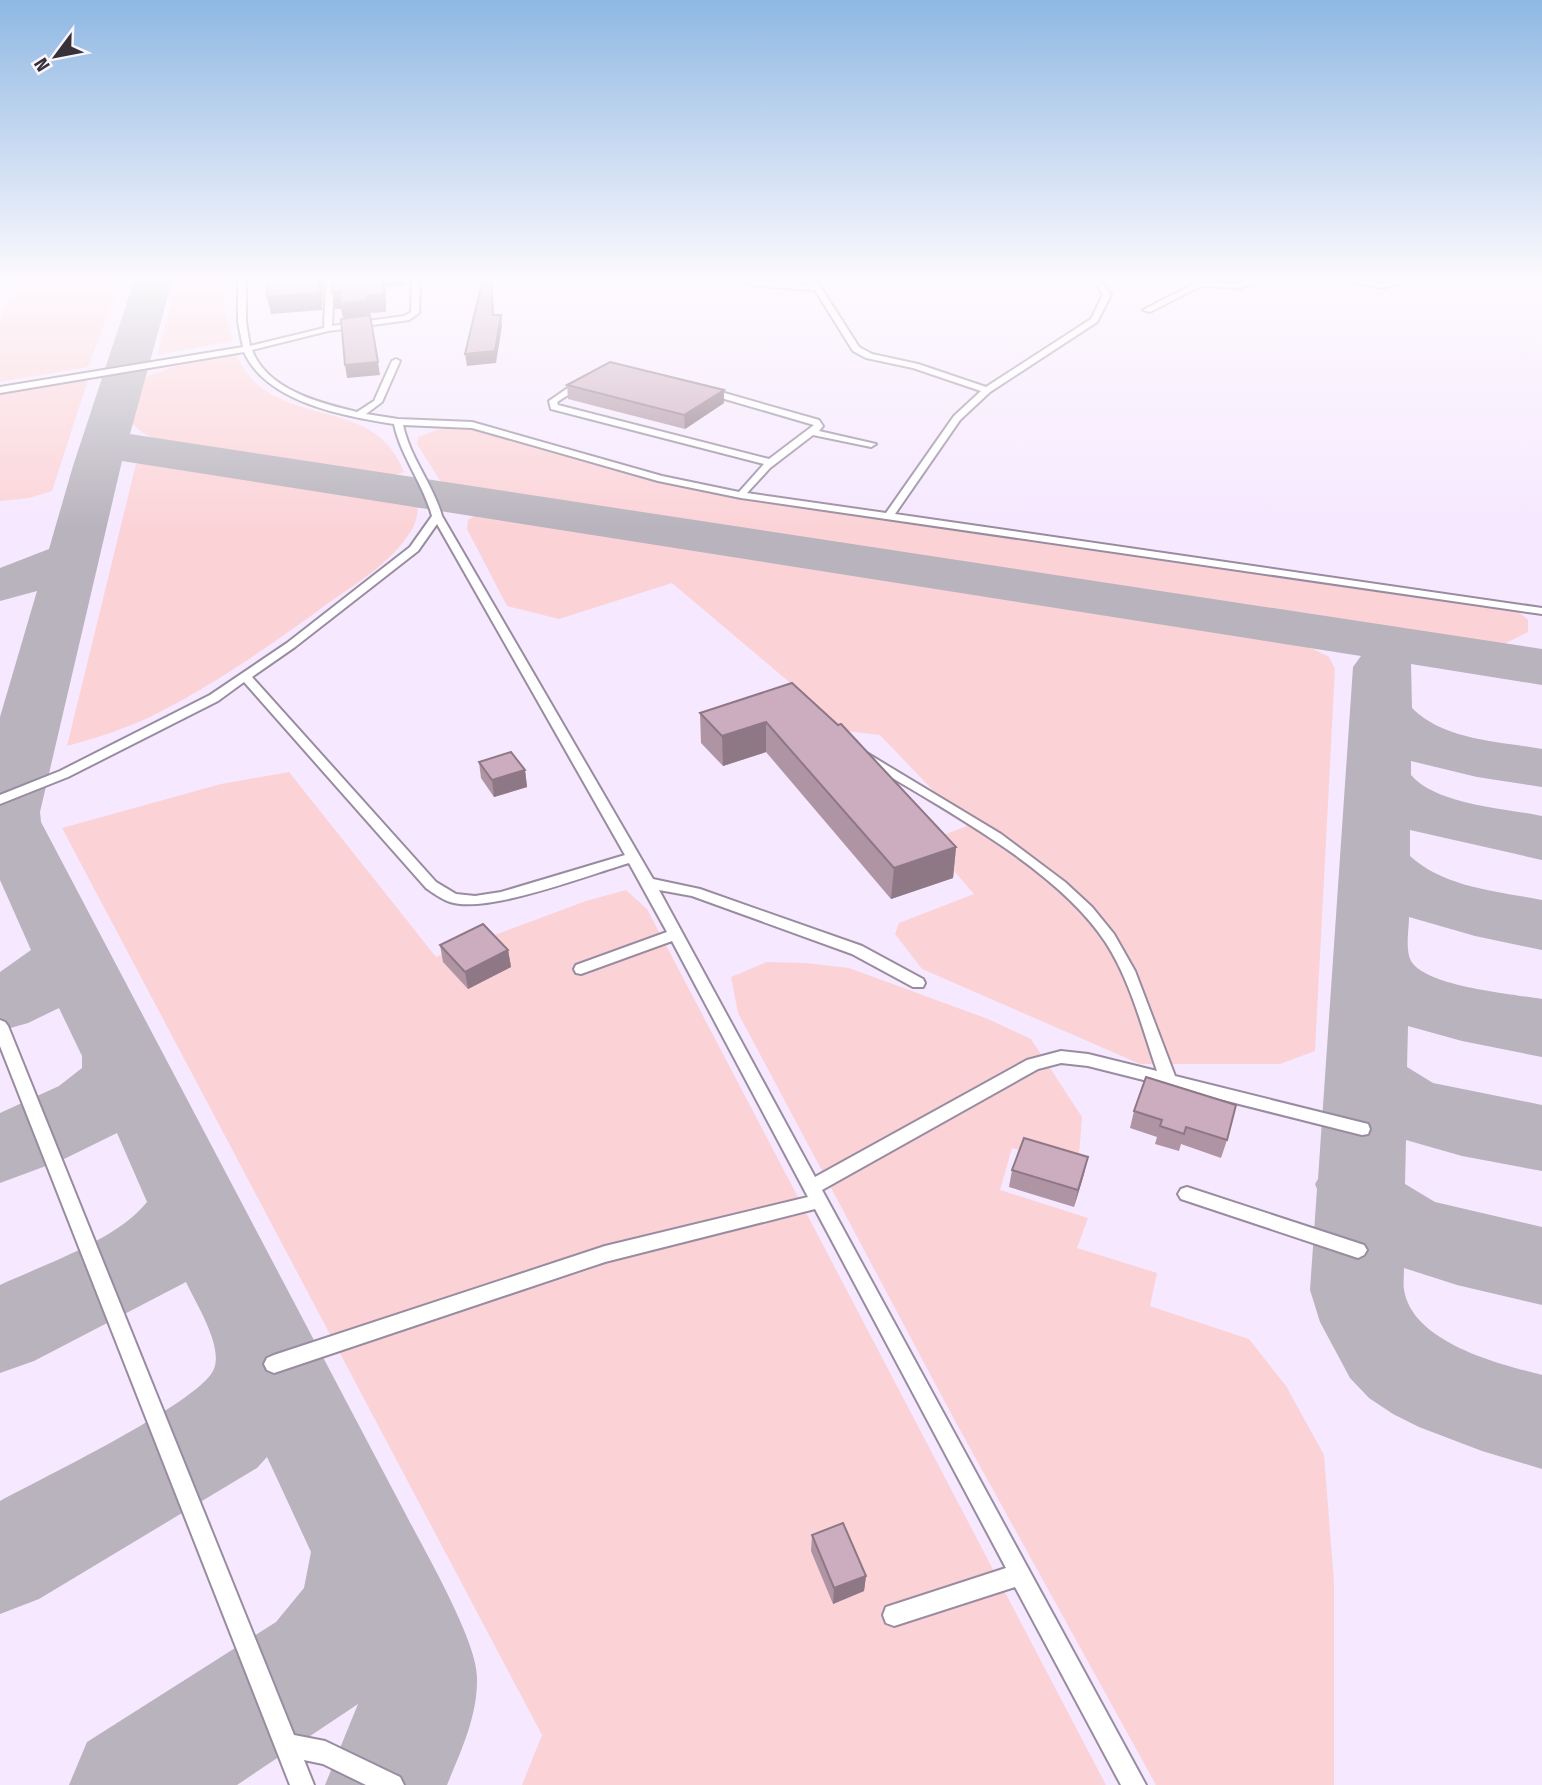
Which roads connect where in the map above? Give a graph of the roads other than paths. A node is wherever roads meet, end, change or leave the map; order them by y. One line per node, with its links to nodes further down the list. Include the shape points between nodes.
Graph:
1 (174, 361): 7 (lane)
2 (253, 361): 10 (lane, via 298,396)
3 (396, 361): 10 (lane, via 378,402)
4 (893, 361): 9 (lane)
5 (1031, 361): 9 (lane)
6 (597, 373): 14 (lane, via 552,401 554,407)
7 (0, 390)
8 (702, 390): 12 (lane, via 816,422 819,426)
9 (987, 390): 17 (lane, via 957,418)
10 (358, 415): 11 (lane)
11 (398, 422): 15 (lane, via 472,425 661,479); 16 (lane, via 400,437 433,496)
12 (812, 432): 13 (lane); 14 (lane)
13 (871, 444)
14 (772, 463): 15 (lane)
15 (741, 495): 17 (lane)
16 (437, 516): 19 (lane, via 414,549); 22 (lane)
17 (890, 516): 18 (lane)
18 (1542, 611)
19 (245, 676): 21 (lane, via 214,698 76,768); 22 (lane, via 432,885 452,898 475,901 502,896)
20 (853, 749): 28 (lane, via 994,837 1065,890 1108,937 1134,982)
21 (0, 800)
22 (633, 857): 23 (lane)
23 (648, 883): 24 (lane); 26 (lane, via 695,892 844,945)
24 (674, 935): 25 (lane); 30 (lane)
25 (581, 969)
26 (918, 983)
27 (0, 1026): 36 (lane)
28 (1168, 1080): 29 (lane); 30 (lane, via 1088,1060 1061,1058 1033,1064)
29 (1362, 1129)
30 (816, 1194): 33 (lane, via 605,1254); 34 (lane)
31 (1186, 1194): 32 (lane)
32 (1358, 1250)
33 (274, 1364)
34 (1021, 1574): 35 (lane); 39 (lane)
35 (894, 1615)
36 (285, 1745): 37 (lane); 38 (lane, via 325,1753)
37 (302, 1785)
38 (392, 1785)
39 (1134, 1785)

